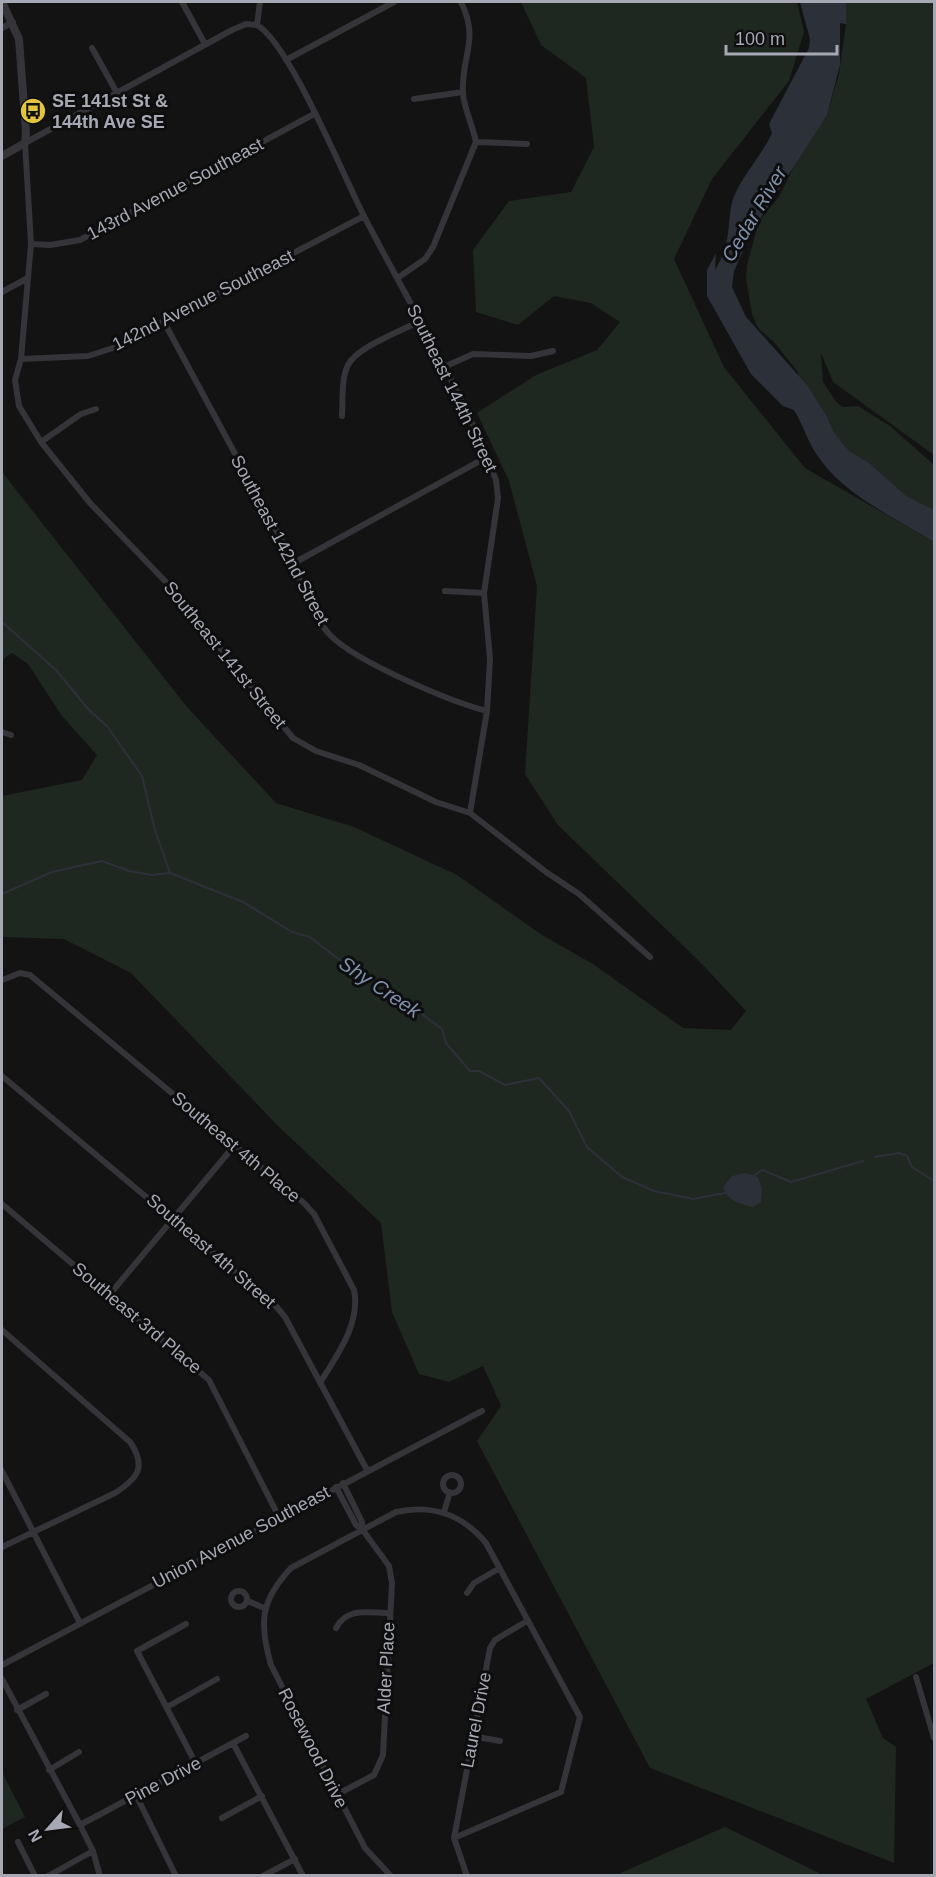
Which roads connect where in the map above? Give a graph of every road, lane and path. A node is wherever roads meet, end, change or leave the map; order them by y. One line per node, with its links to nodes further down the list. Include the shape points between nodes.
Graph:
1 (2, 2): 6 (street)
2 (182, 2): 9 (street)
3 (260, 2): 7 (street)
4 (394, 2): 11 (street)
5 (461, 2): 12 (street, via 471,31)
6 (13, 22): 8 (street); 17 (street, via 23,68)
7 (257, 24): 9 (street, via 246,24); 11 (street, Southeast 144th Street, via 266,30)
8 (2, 28)
9 (205, 44): 13 (street)
10 (92, 48): 13 (street)
11 (286, 60): 15 (street, Southeast 144th Street)
12 (463, 92): 14 (street); 16 (street)
13 (117, 93): 17 (street)
14 (414, 99)
15 (314, 114): 20 (street, Southeast 144th Street); 21 (street, 143rd Avenue Southeast, via 80,240)
16 (476, 142): 18 (street); 22 (street, via 433,248 425,259)
17 (25, 143): 19 (street); 21 (street)
18 (528, 144)
19 (2, 156)
20 (364, 216): 22 (street, Southeast 144th Street); 26 (street, 142nd Avenue Southeast)
21 (31, 244): 23 (street)
22 (399, 277): 25 (street, Southeast 144th Street)
23 (26, 279): 24 (street); 28 (street)
24 (2, 292)
25 (420, 321): 29 (street, Southeast 144th Street); 31 (street, via 354,355 344,381)
26 (164, 322): 28 (street, 142nd Avenue Southeast, via 113,348 87,356); 34 (street, Southeast 142nd Street)
27 (554, 351): 29 (street, via 531,356 473,354)
28 (21, 359): 32 (street, Southeast 141st Street, via 15,380 19,406)
29 (444, 367): 33 (street, Southeast 144th Street)
30 (96, 409): 32 (street, via 81,414)
31 (342, 416)
32 (41, 442): 40 (street, Southeast 141st Street, via 90,503 165,581 293,738 436,802)
33 (487, 458): 34 (street); 36 (street, Southeast 144th Street, via 498,498)
34 (294, 563): 37 (street, Southeast 142nd Street, via 301,586 329,635 351,652 464,705)
35 (445, 591): 36 (street)
36 (484, 593): 37 (street, Southeast 144th Street, via 490,659)
37 (488, 711): 40 (street, Southeast 144th Street)
38 (2, 732): 39 (street)
39 (11, 735)
40 (470, 813): 41 (street, Southeast 141st Street, via 573,890)
41 (650, 957)
42 (2, 980): 44 (street, Southeast 4th Place, via 20,973 30,975)
43 (2, 1076): 46 (street, Southeast 4th Street)
44 (234, 1146): 46 (street); 49 (street, Southeast 4th Place, via 314,1214 354,1290 357,1312)
45 (2, 1204): 47 (street, Southeast 3rd Place)
46 (175, 1219): 47 (street); 49 (street, Southeast 4th Street, via 285,1317)
47 (110, 1294): 56 (street, Southeast 3rd Place, via 209,1380)
48 (2, 1330): 58 (street, via 139,1454 137,1474 129,1484)
49 (320, 1383): 51 (street, Southeast 4th Street)
50 (482, 1411): 51 (street, Union Avenue Southeast)
51 (367, 1470): 53 (street, Union Avenue Southeast)
52 (2, 1471): 58 (street)
53 (340, 1485): 56 (street, Union Avenue Southeast); 57 (street, Alder Place, via 356,1525)
54 (450, 1492): 55 (street)
55 (444, 1512): 57 (street, via 411,1508); 60 (street, via 478,1533)
56 (279, 1517): 66 (street, Union Avenue Southeast)
57 (362, 1529): 63 (street, via 291,1568 279,1580); 64 (street, Alder Place, via 389,1566)
58 (34, 1533): 59 (street); 66 (street)
59 (2, 1547)
60 (500, 1568): 61 (street, via 474,1583); 65 (street)
61 (467, 1593)
62 (248, 1601): 63 (street)
63 (264, 1608): 84 (street, Rosewood Drive, via 265,1645 271,1665)
64 (389, 1613): 68 (street, via 350,1612); 84 (street, Alder Place, via 380,1766 374,1775)
65 (527, 1621): 77 (street, Laurel Drive, via 495,1640 490,1648); 89 (street, via 580,1717 561,1792)
66 (80, 1623): 69 (street, Union Avenue Southeast)
67 (186, 1624): 74 (street, via 137,1651)
68 (336, 1628)
69 (2, 1665)
70 (916, 1677): 78 (street)
71 (2, 1679): 75 (street)
72 (217, 1679): 74 (street)
73 (46, 1694): 75 (street)
74 (167, 1707): 82 (street)
75 (17, 1710): 83 (street)
76 (246, 1736): 80 (street, Pine Drive)
77 (472, 1736): 79 (street); 89 (street, Laurel Drive)
78 (934, 1738)
79 (500, 1741)
80 (233, 1743): 82 (street, Pine Drive); 86 (street)
81 (79, 1752): 83 (street)
82 (196, 1764): 85 (street, Pine Drive)
83 (49, 1770): 88 (street)
84 (338, 1794): 99 (street, Rosewood Drive, via 365,1848)
85 (136, 1795): 88 (street, Pine Drive); 96 (street)
86 (262, 1796): 87 (street); 92 (street)
87 (222, 1818)
88 (80, 1825): 91 (street)
89 (454, 1838): 100 (street)
90 (18, 1842): 93 (street)
91 (93, 1851): 94 (street); 95 (street)
92 (295, 1859): 97 (street); 98 (street)
93 (35, 1875)
94 (48, 1875)
95 (100, 1875)
96 (176, 1875)
97 (263, 1875)
98 (303, 1875)
99 (391, 1875)
100 (467, 1875)

